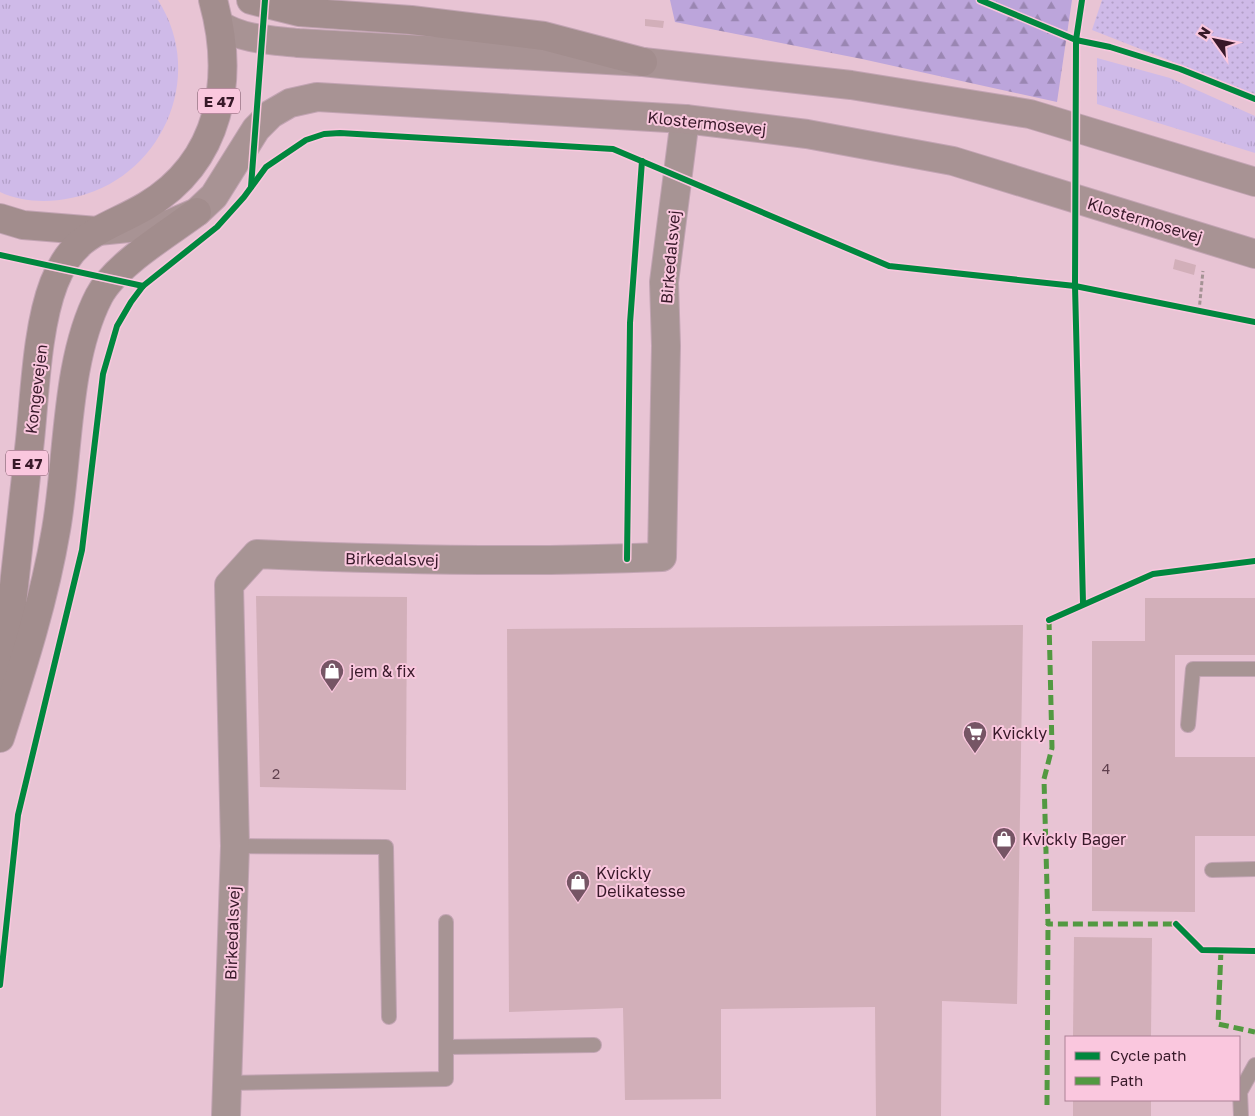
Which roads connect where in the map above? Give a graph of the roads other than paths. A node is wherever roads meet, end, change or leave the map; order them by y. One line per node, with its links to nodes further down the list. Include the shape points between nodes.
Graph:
1 (202, 0): 3 (main road, E 47)
2 (251, 0): 4 (main road, via 299,12 411,20 544,36)
3 (217, 12): 4 (main road, via 230,31 298,43); 9 (main road, E 47, via 224,53 221,94 210,136 189,171 161,197)
4 (643, 62): 6 (main road, via 851,85 1030,114)
5 (685, 119): 7 (main road, Klostermosevej, via 317,97 290,102 256,129 214,196); 10 (main road, Klostermosevej, via 807,134 953,161); 15 (street, Birkedalsvej, via 664,282 662,557 554,562 374,560 257,554 229,585)
6 (1255, 182)
7 (197, 212): 9 (main road, via 169,224); 14 (main road, via 124,266 100,295 87,327 77,363 56,529 40,612)
8 (0, 218): 9 (main road, via 23,225)
9 (96, 231): 12 (main road, Kongevejen / E 47, via 69,254 54,284 46,318 38,362)
10 (1255, 254)
11 (1255, 669): 13 (lane, via 1193,669)
12 (0, 713)
13 (1188, 725)
14 (0, 738)
15 (235, 846): 19 (lane, via 386,847); 23 (street, Birkedalsvej)
16 (1255, 869): 17 (lane)
17 (1212, 870)
18 (446, 922): 21 (lane)
19 (389, 1017)
20 (594, 1045): 21 (lane)
21 (447, 1047): 23 (lane, via 446,1079)
22 (1255, 1065): 25 (lane, via 1240,1092)
23 (227, 1083): 24 (street, Birkedalsvej)
24 (226, 1116)
25 (1241, 1116)

